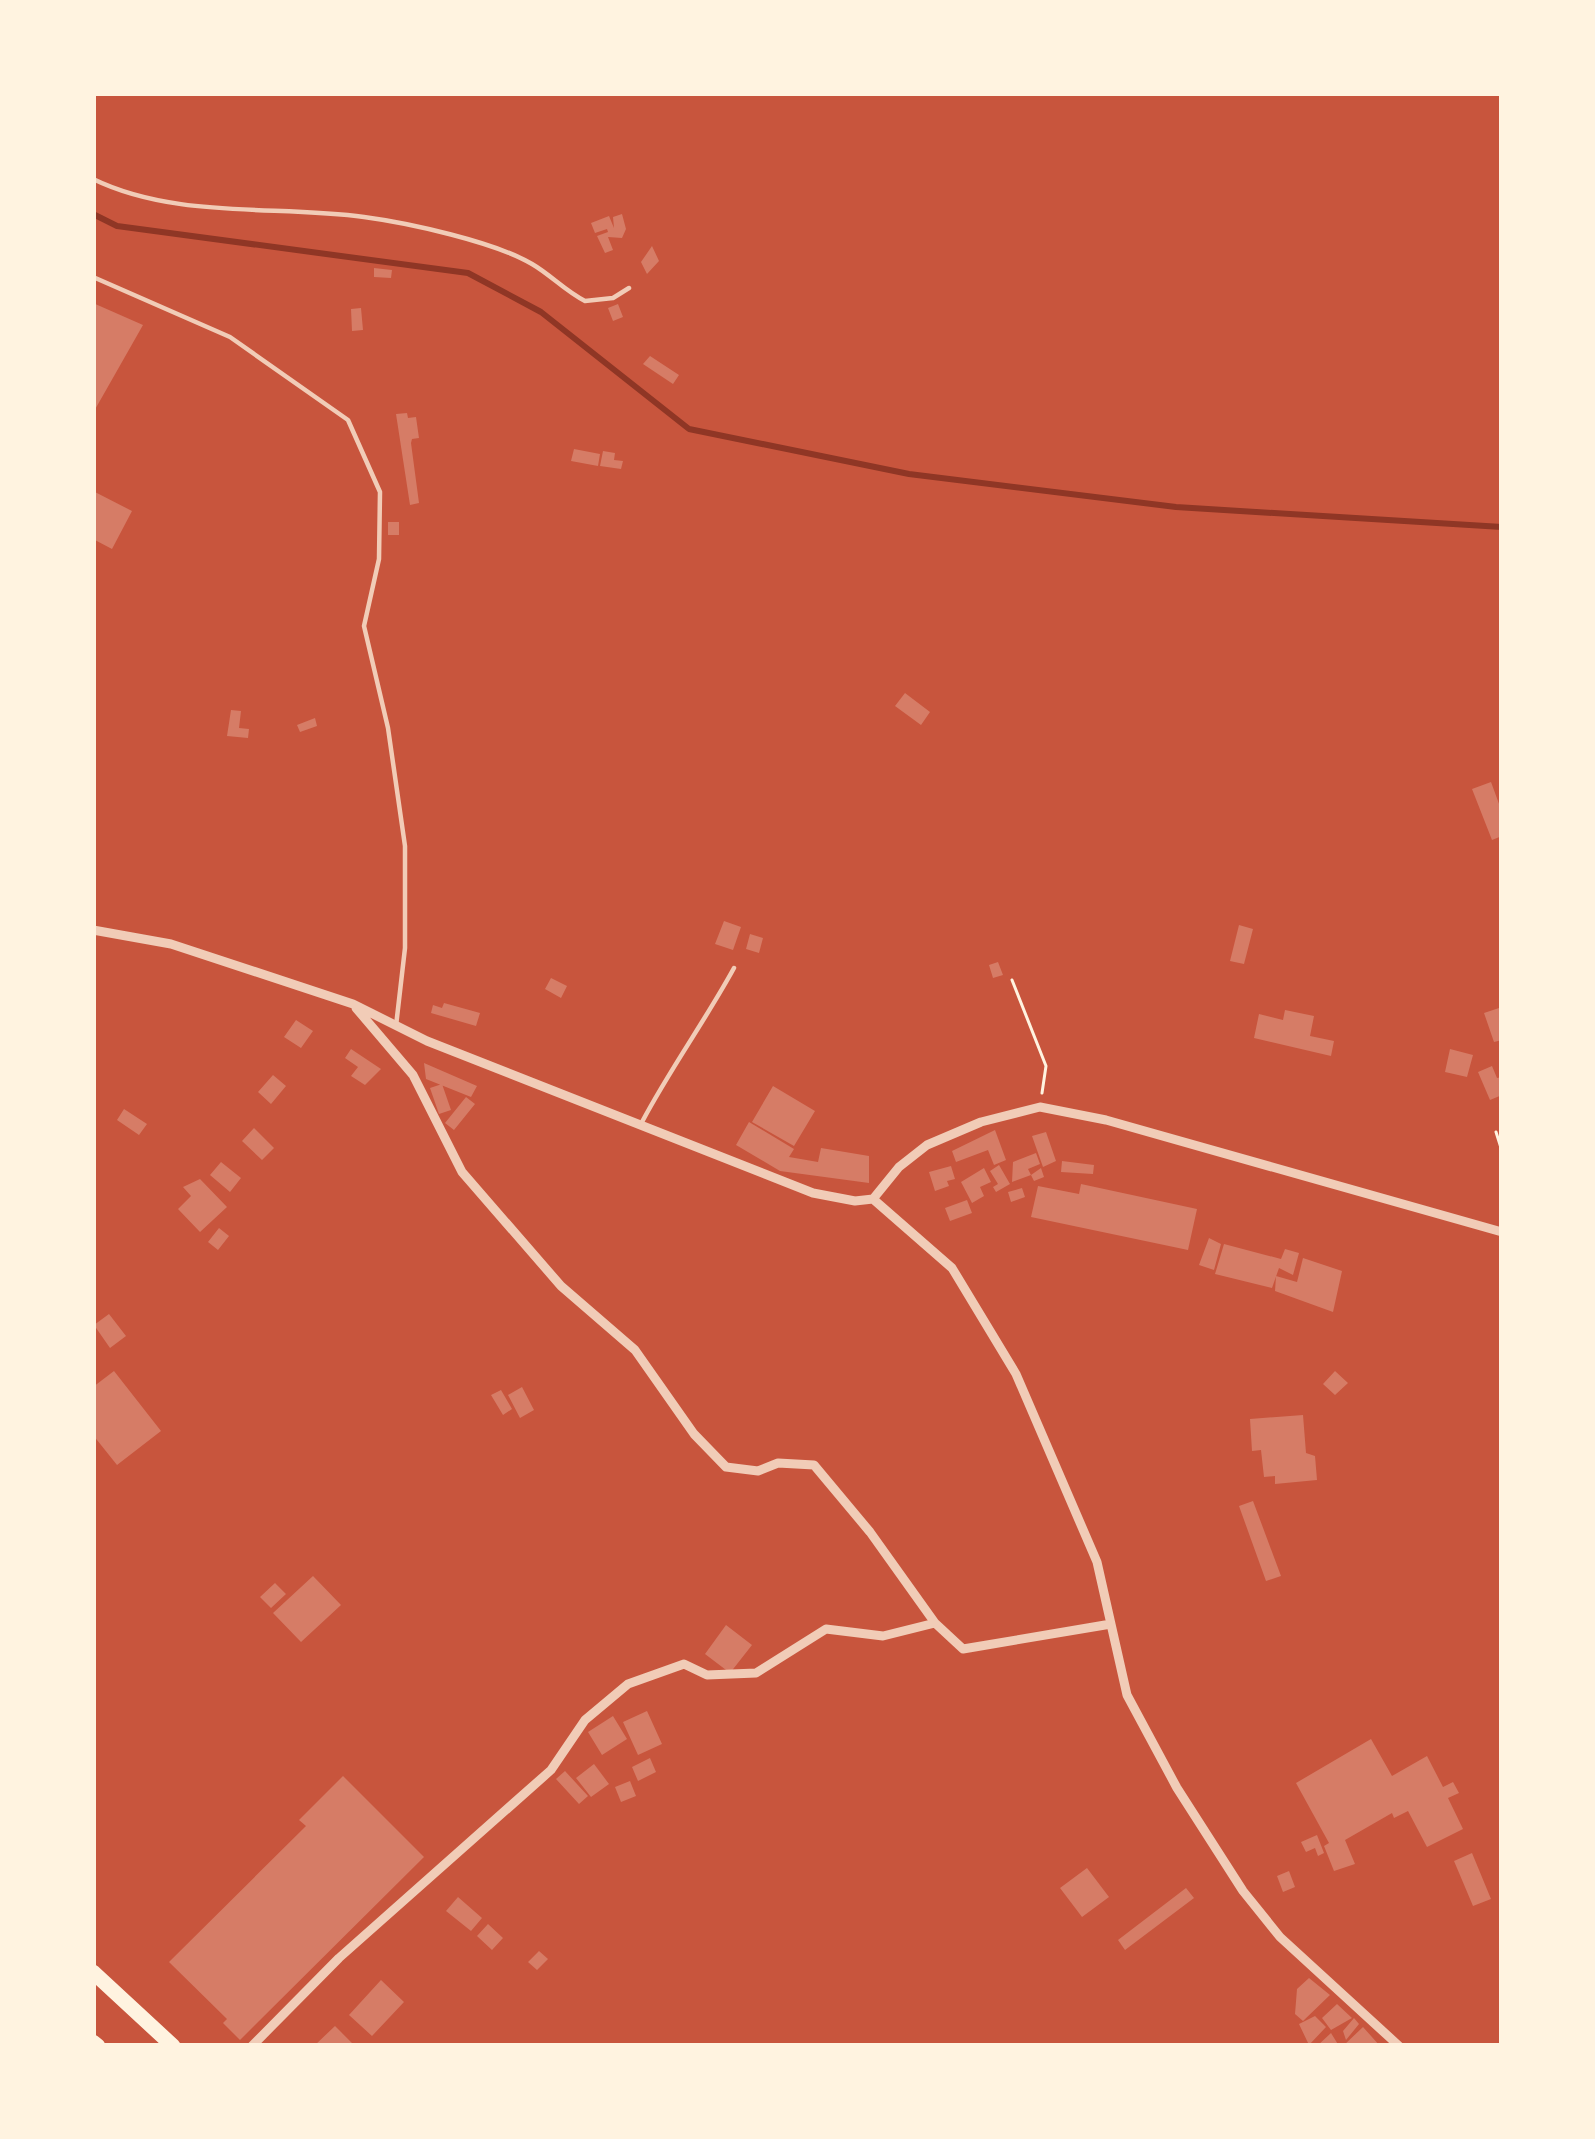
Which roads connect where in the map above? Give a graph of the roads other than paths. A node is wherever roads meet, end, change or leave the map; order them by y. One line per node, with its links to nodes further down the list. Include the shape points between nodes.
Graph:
1 (93, 179): 3 (lane, via 155,201 367,218 478,243 531,263 585,301)
2 (93, 277): 7 (lane, via 230,337 348,420 380,492 379,560 364,626 405,846)
3 (629, 288)
4 (93, 930): 6 (street, via 171,944)
5 (734, 968): 8 (lane)
6 (352, 1004): 7 (street); 11 (street, via 413,1076 463,1172 561,1286 635,1350 694,1434 726,1467 814,1466)
7 (396, 1026): 8 (street)
8 (640, 1125): 9 (street, via 813,1193)
9 (873, 1199): 10 (street, via 927,1144 1040,1107); 12 (street, via 952,1268 1016,1374 1097,1562)
10 (1502, 1232)
11 (935, 1623): 12 (street, via 963,1649); 15 (street, via 883,1636 826,1629 756,1672 707,1676 684,1664 628,1684 585,1720 551,1770 339,1958)
12 (1111, 1624): 16 (street, via 1127,1695 1243,1891 1280,1937)
13 (93, 1972): 14 (main road)
14 (173, 2046)
15 (253, 2046)
16 (1400, 2046)

